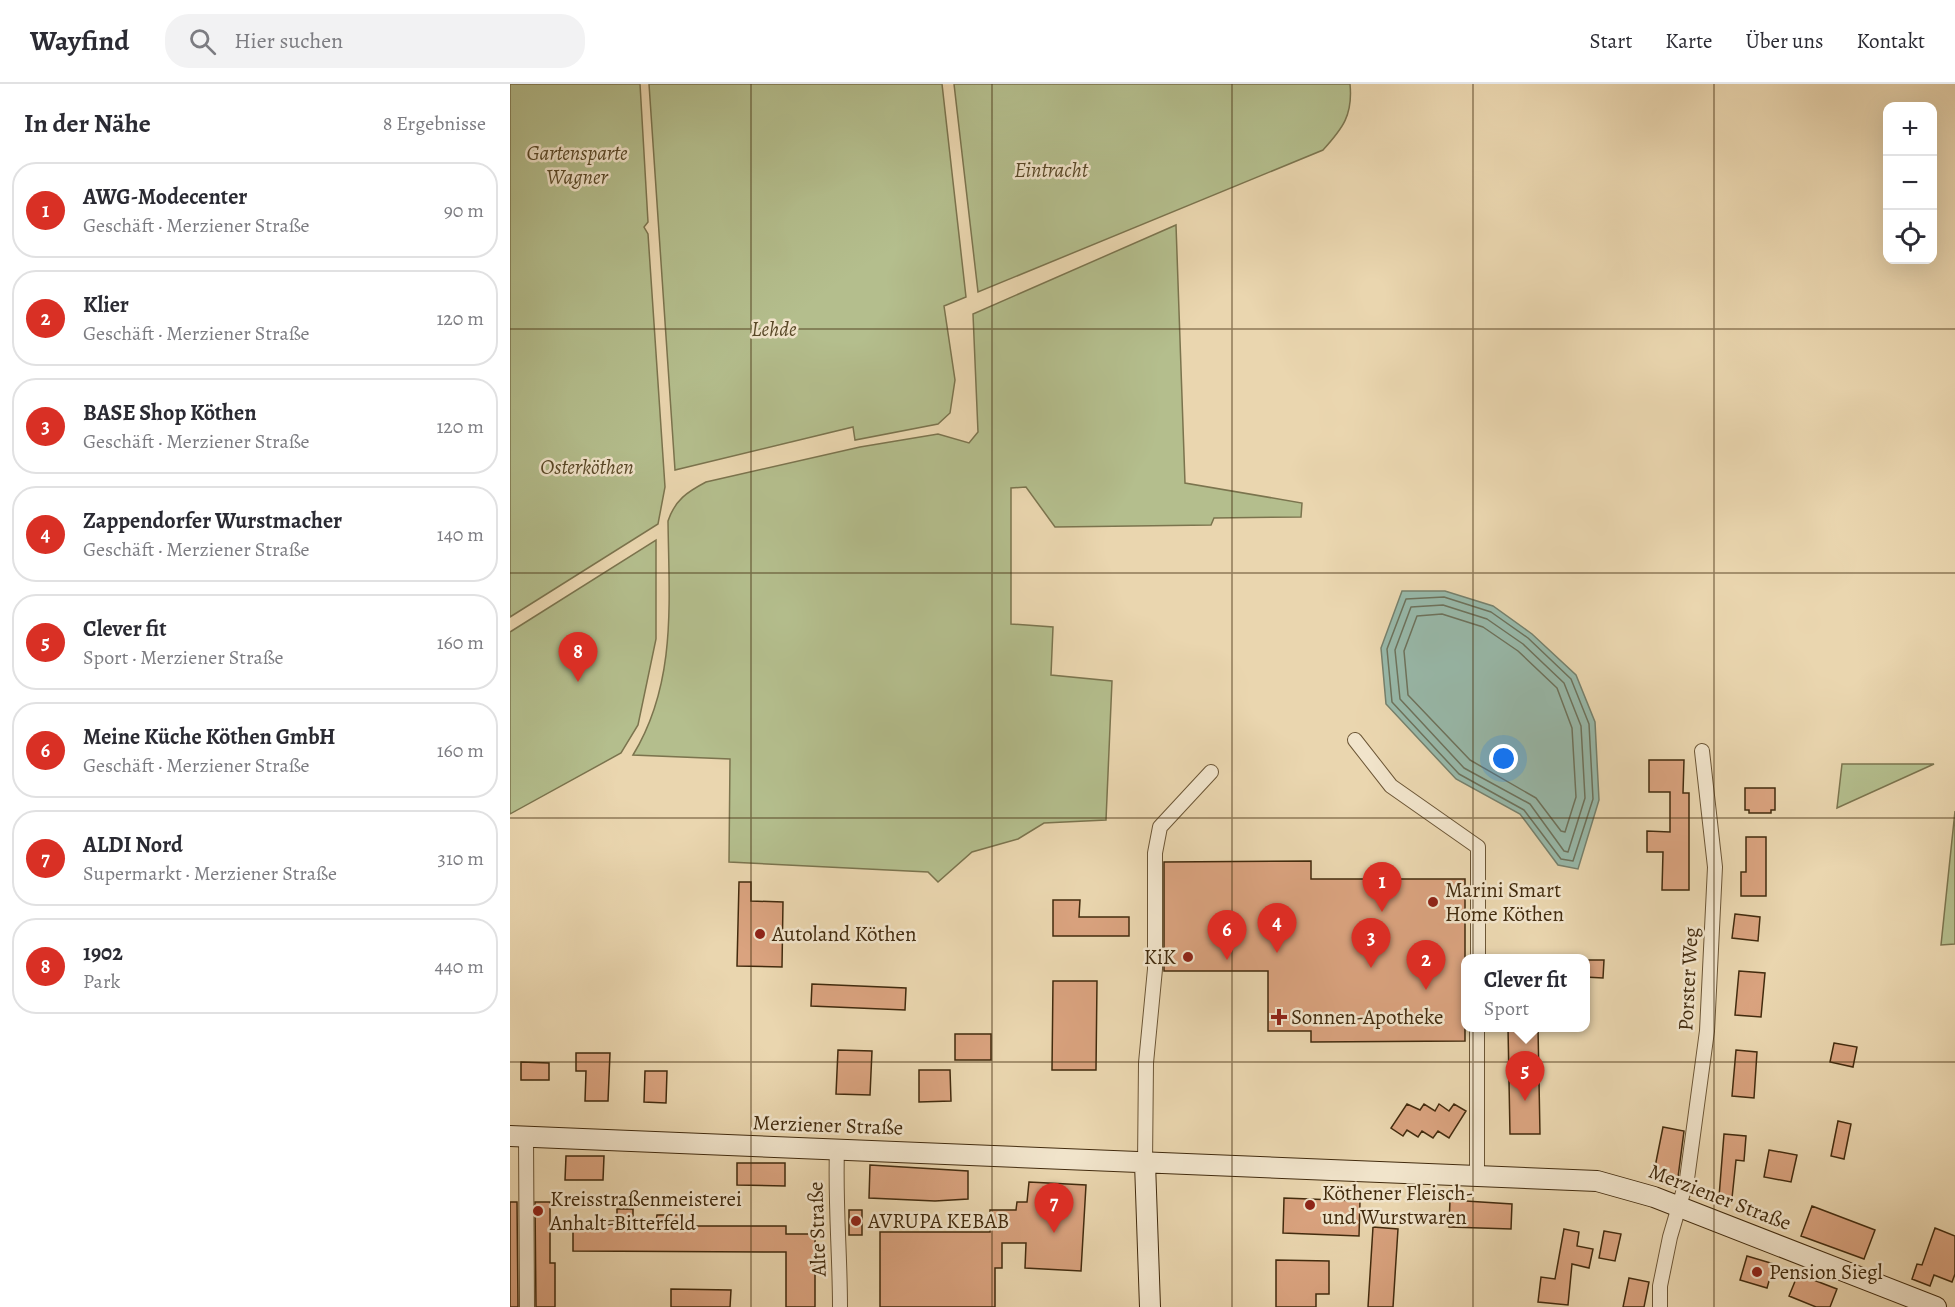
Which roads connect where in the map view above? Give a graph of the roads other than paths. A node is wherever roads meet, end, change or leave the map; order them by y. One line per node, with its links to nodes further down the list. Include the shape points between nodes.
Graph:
1 (1355, 740): 4 (street, via 1391,786 1478,847)
2 (1702, 752): 10 (street, Porster Weg, via 1714,867 1707,1031 1694,1138)
3 (1211, 772): 8 (street, via 1160,827 1155,853 1155,969 1148,1022)
4 (1478, 954)
5 (1478, 1032): 9 (street)
6 (518, 1137): 7 (main road, Merziener Straße); 11 (street)
7 (837, 1150): 8 (main road, Merziener Straße); 12 (street, Alte Straße)
8 (1145, 1163): 9 (main road, Merziener Straße); 13 (main road)
9 (1477, 1175): 10 (main road, Merziener Straße, via 1608,1182)
10 (1680, 1206): 14 (street, Porster Weg, via 1660,1286); 15 (main road, Merziener Straße)
11 (527, 1307)
12 (840, 1307)
13 (1150, 1307)
14 (1660, 1307)
15 (1936, 1307)

